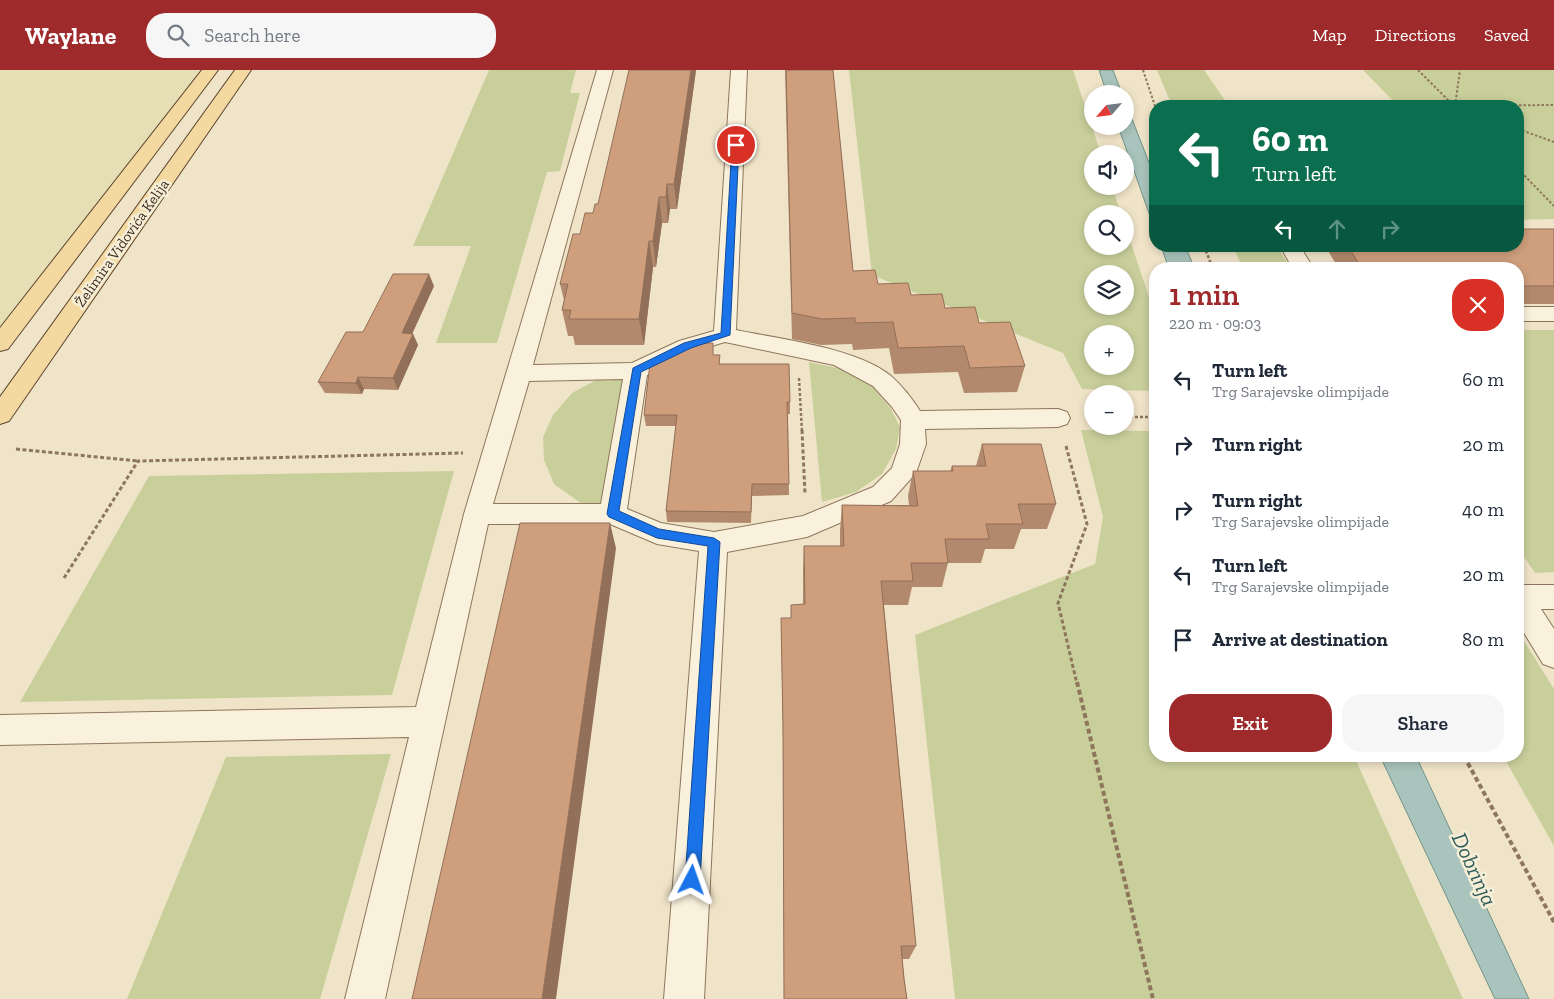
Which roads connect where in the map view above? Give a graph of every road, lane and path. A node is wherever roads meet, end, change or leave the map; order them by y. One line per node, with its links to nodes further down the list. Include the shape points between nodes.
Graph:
1 (210, 70): 20 (main road, Želimira Vidovića Kelija)
2 (243, 70): 24 (main road, Želimira Vidovića Kelija)
3 (605, 70): 23 (street)
4 (739, 70): 19 (street)
5 (1143, 70): 8 (path)
6 (1418, 70): 9 (path)
7 (1460, 70): 10 (path)
8 (1153, 100)
9 (1449, 100)
10 (1456, 100)
11 (1524, 105): 12 (path)
12 (1554, 105)
13 (1524, 131): 14 (path)
14 (1554, 142)
15 (1524, 175): 16 (path)
16 (1554, 206)
17 (1524, 314): 18 (street)
18 (1554, 314)
19 (725, 335): 21 (street); 22 (street, via 687,346)
20 (0, 344)
21 (797, 350): 28 (street, via 841,359 881,380); 34 (path)
22 (636, 371): 23 (street); 33 (street)
23 (518, 373): 30 (street)
24 (0, 415)
25 (1134, 417): 26 (path)
26 (1149, 417)
27 (1058, 418): 28 (street); 47 (path, via 1087,524 1058,603)
28 (913, 420): 34 (street, via 913,444 903,473 882,494)
29 (16, 449): 31 (path)
30 (496, 452): 31 (path); 32 (street)
31 (138, 461): 36 (path)
32 (477, 514): 33 (street); 41 (street)
33 (613, 514): 35 (street, via 657,533)
34 (807, 526): 35 (street)
35 (714, 542): 46 (street)
36 (64, 578)
37 (1554, 597): 38 (street)
38 (1524, 598)
39 (1524, 608): 40 (street)
40 (1554, 655)
41 (430, 722): 42 (street); 45 (street)
42 (0, 730)
43 (1467, 762): 44 (path)
44 (1554, 922)
45 (365, 999)
46 (684, 999)
47 (1153, 999)

